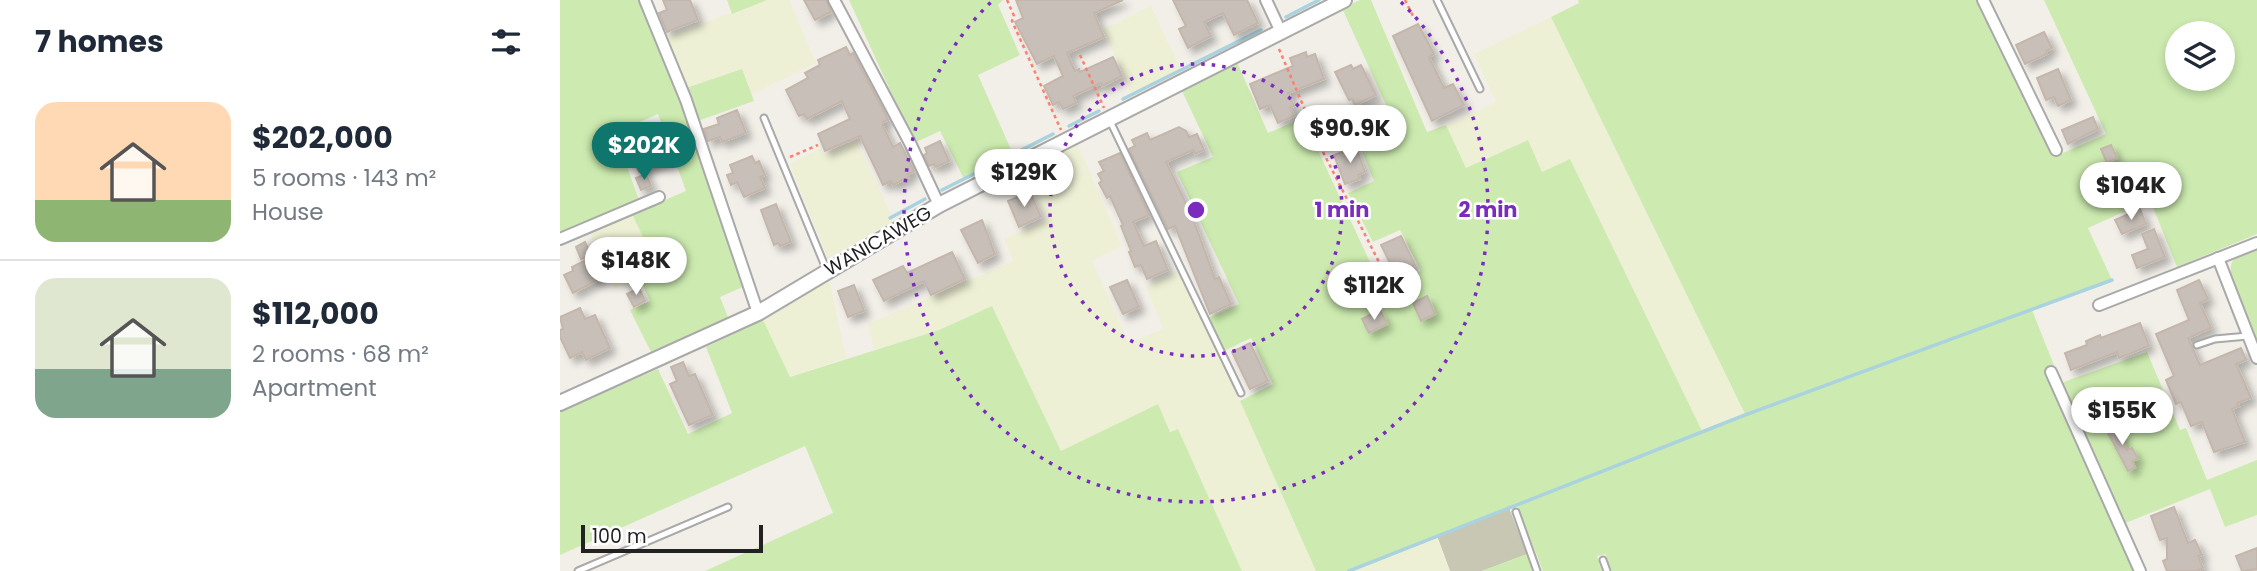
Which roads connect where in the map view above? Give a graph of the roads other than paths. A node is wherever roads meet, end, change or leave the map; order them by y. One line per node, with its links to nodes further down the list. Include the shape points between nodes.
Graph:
1 (645, 0): 19 (street, via 686,100)
2 (834, 0): 13 (street)
3 (1266, 0): 7 (street)
4 (1344, 0): 7 (street, WANICAWEG)
5 (1437, 0): 8 (lane)
6 (1983, 0): 11 (street)
7 (1277, 34): 10 (street, WANICAWEG)
8 (1480, 89)
9 (764, 118): 17 (lane)
10 (1109, 118): 13 (street, WANICAWEG); 24 (lane)
11 (2056, 150)
12 (659, 197): 14 (street)
13 (939, 205): 17 (street, WANICAWEG)
14 (560, 239)
15 (2257, 243): 16 (street)
16 (2218, 258): 18 (street); 20 (street)
17 (827, 271): 19 (street, WANICAWEG)
18 (2099, 305)
19 (758, 313): 25 (street, WANICAWEG)
20 (2248, 336): 21 (lane); 22 (street)
21 (2197, 345)
22 (2257, 358)
23 (2051, 372): 32 (street)
24 (1241, 393)
25 (560, 403)
26 (728, 507): 29 (lane)
27 (1516, 512): 30 (lane)
28 (1603, 560): 31 (lane)
29 (578, 571)
30 (1537, 571)
31 (1607, 571)
32 (2140, 571)

